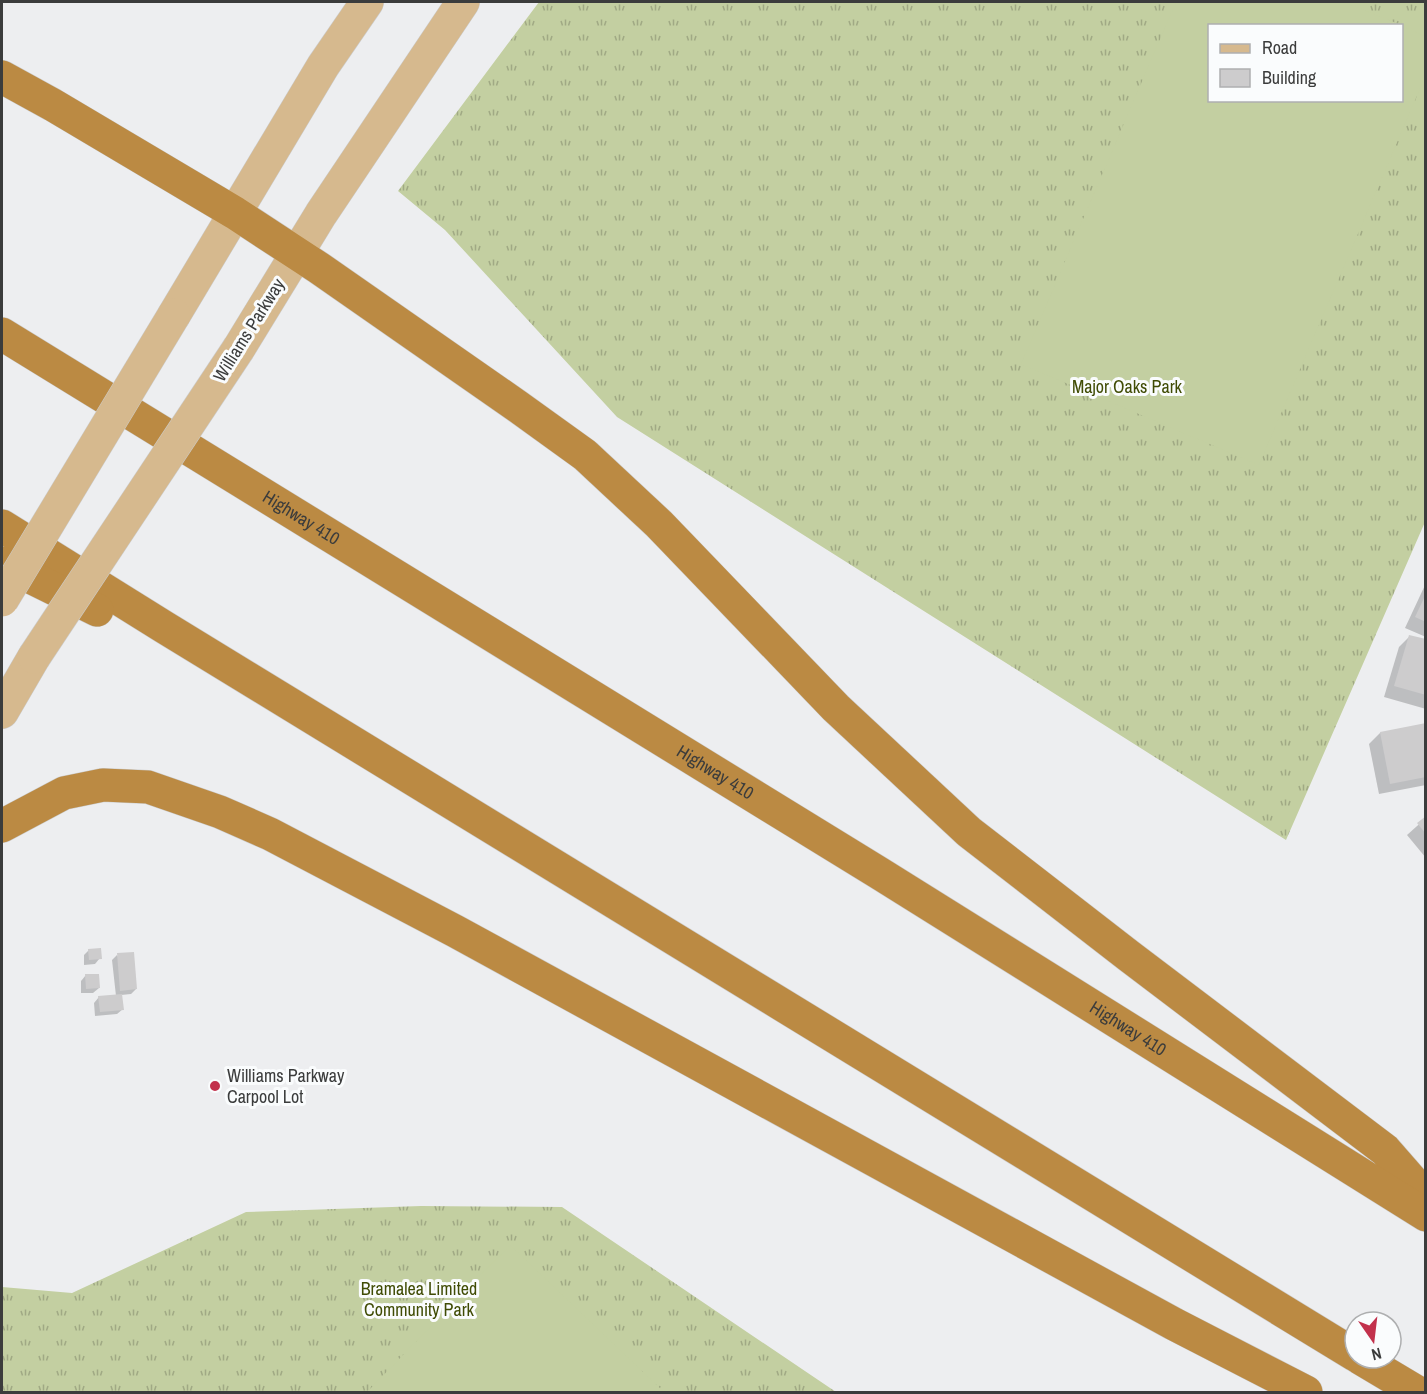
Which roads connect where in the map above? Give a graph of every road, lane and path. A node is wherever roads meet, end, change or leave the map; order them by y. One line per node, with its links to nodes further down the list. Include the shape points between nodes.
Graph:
1 (367, 2): 4 (main road, via 323,66)
2 (463, 2): 5 (main road, Williams Parkway)
3 (2, 77): 4 (highway)
4 (235, 213): 5 (highway); 9 (main road, bridge)
5 (297, 253): 11 (main road, Williams Parkway, bridge); 13 (highway, via 585,455 659,524 836,708 969,832 1385,1150)
6 (2, 334): 14 (highway, Highway 410, via 879,873)
7 (2, 526): 10 (highway)
8 (2, 563): 10 (highway, via 101,613)
9 (2, 600)
10 (164, 627): 15 (highway)
11 (2, 712)
12 (2, 826): 17 (highway, via 64,793 103,785 148,788 220,812 455,931 1174,1324)
13 (1425, 1197)
14 (1425, 1215)
15 (1343, 1348)
16 (1380, 1370): 18 (highway)
17 (1306, 1392)
18 (1417, 1392)

